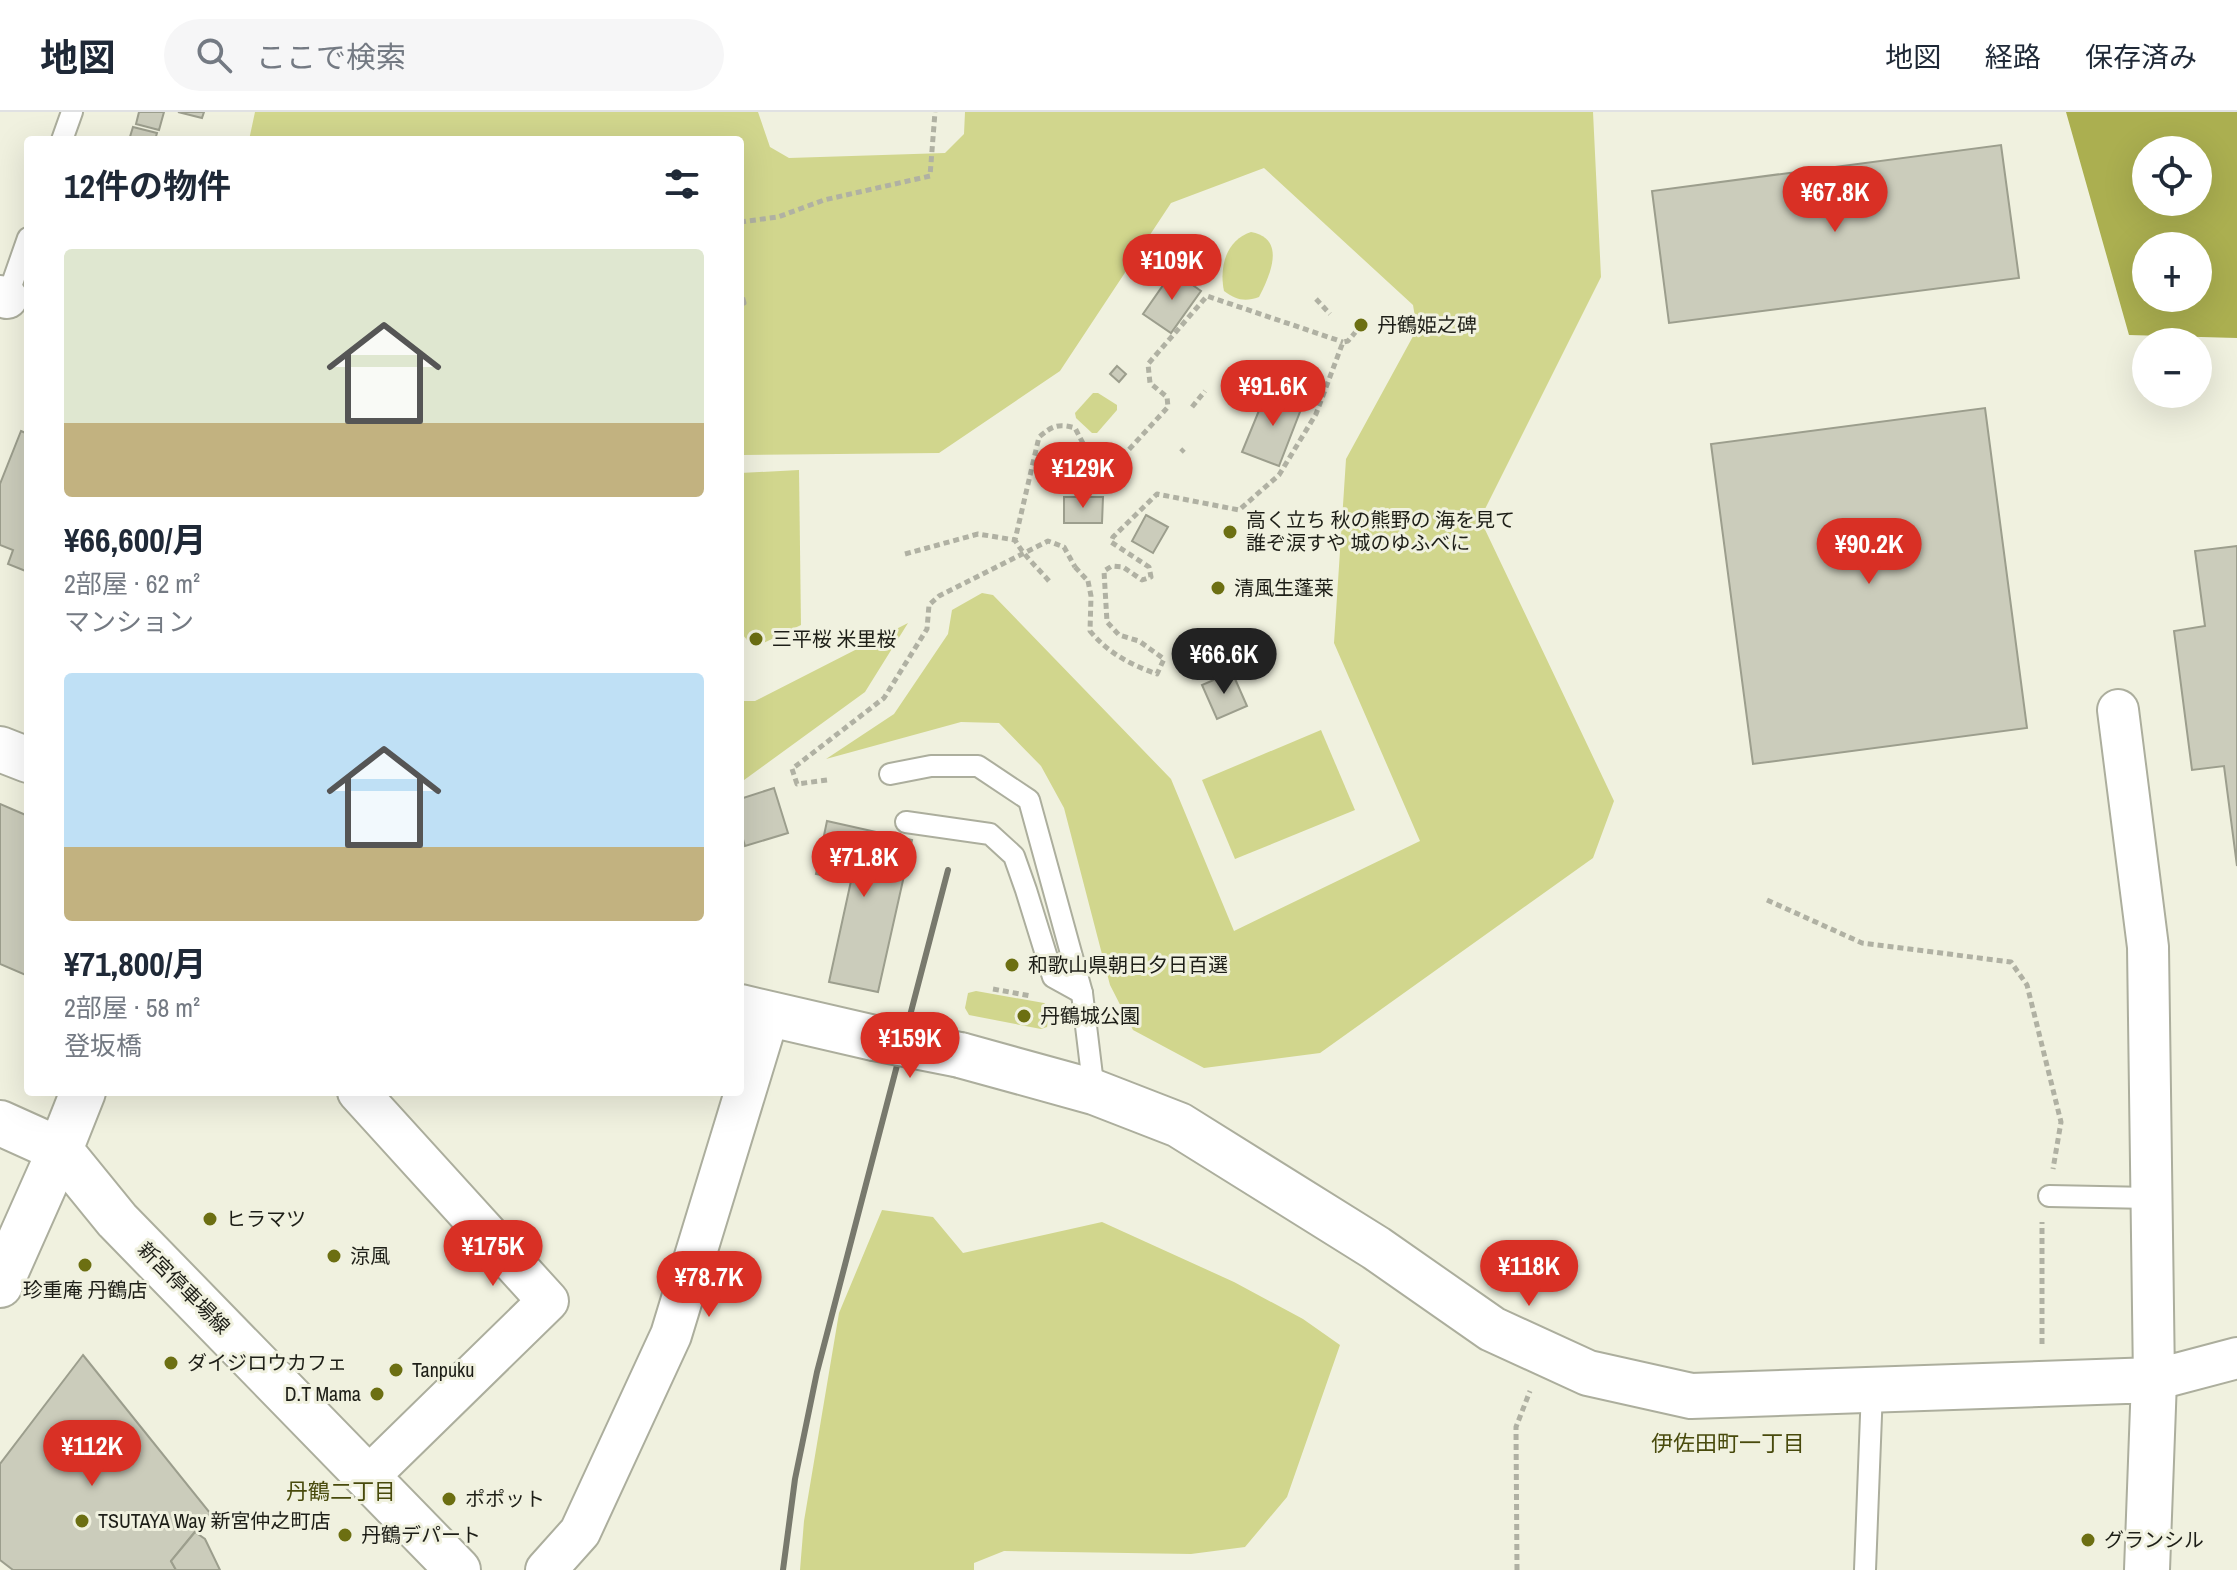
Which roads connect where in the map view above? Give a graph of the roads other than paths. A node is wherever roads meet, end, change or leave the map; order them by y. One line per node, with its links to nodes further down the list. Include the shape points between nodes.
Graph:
1 (72, 112): 2 (lane)
2 (63, 136)
3 (24, 248): 4 (lane)
4 (4, 297)
5 (2118, 710): 20 (street, via 2148,947)
6 (0, 749): 7 (street)
7 (24, 758)
8 (890, 774): 10 (lane, via 931,766 978,766 1029,800)
9 (906, 822): 10 (lane, via 990,834 1014,856 1053,977)
10 (1082, 993): 13 (lane)
11 (755, 1011): 12 (street); 13 (street, bridge, via 960,1055)
12 (744, 1053)
13 (1094, 1092): 24 (street, via 1179,1125 1376,1248 1492,1329 1588,1373 1691,1396)
14 (81, 1096): 18 (street)
15 (362, 1096): 25 (street, via 548,1301)
16 (733, 1096): 27 (street, via 671,1335 580,1532)
17 (0, 1123): 18 (street)
18 (60, 1150): 21 (street); 25 (street, 新宮停車場線, via 117,1220)
19 (2049, 1196): 20 (lane)
20 (2151, 1198): 23 (street)
21 (0, 1285)
22 (2237, 1358): 23 (street)
23 (2154, 1380): 24 (street); 29 (street)
24 (1872, 1390): 28 (lane)
25 (369, 1476): 26 (street, 新宮停車場線)
26 (458, 1570)
27 (546, 1570)
28 (1865, 1570)
29 (2147, 1570)

